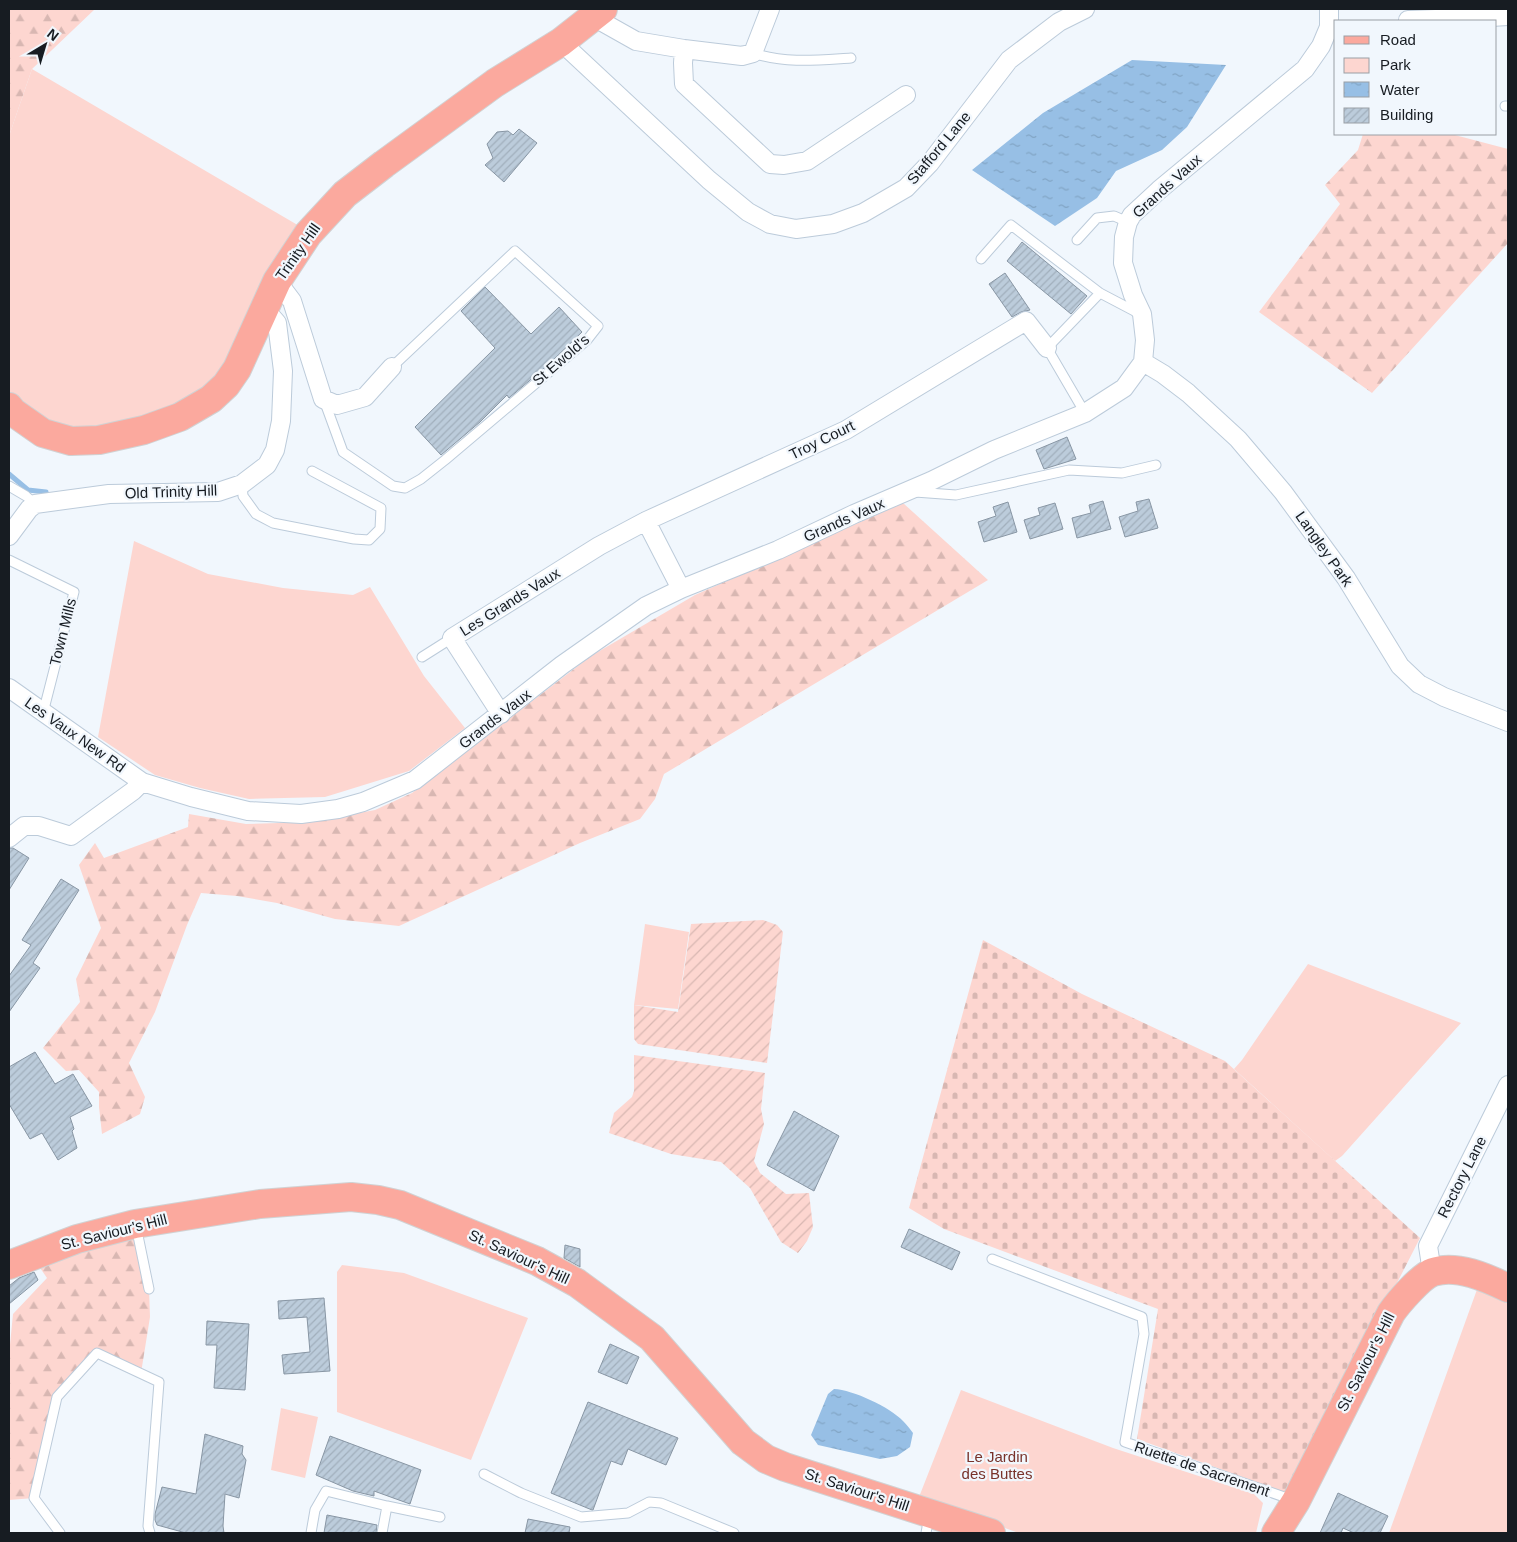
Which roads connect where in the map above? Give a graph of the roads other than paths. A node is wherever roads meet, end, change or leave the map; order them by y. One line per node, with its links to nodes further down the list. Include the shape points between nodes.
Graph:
1 (770, 9): 9 (street)
2 (1085, 9): 7 (street, Stafford Lane, via 1059,22 1009,60 930,163 906,188 863,213 832,224 796,229 770,224 748,212 709,180)
3 (1330, 9): 12 (street, Grands Vaux, via 1324,40 1306,69 1160,190)
4 (600, 12): 7 (main road, Trinity Hill); 8 (street, via 604,23 636,42)
5 (1490, 16): 6 (street)
6 (1408, 20)
7 (561, 42): 15 (main road, Trinity Hill, via 494,83 345,194 308,234)
8 (684, 49): 9 (street, via 742,56); 11 (street, via 684,84 770,164 784,166 807,161)
9 (753, 53): 10 (lane, via 767,58 794,60)
10 (851, 58)
11 (906, 96)
12 (1128, 222): 13 (lane, via 1114,216 1097,218); 18 (street, Grands Vaux, via 1123,263)
13 (1076, 240)
14 (982, 259): 16 (lane, via 1011,225)
15 (277, 281): 17 (main road, Trinity Hill); 22 (street, via 292,302)
16 (1100, 293): 18 (lane); 19 (lane)
17 (264, 308): 23 (main road, Trinity Hill, via 226,385 211,399 180,417 144,430 99,440 71,441 43,433); 27 (street, Old Trinity Hill, via 276,324 278,333 283,371 281,421 275,450 267,465)
18 (1142, 314): 20 (street, Grands Vaux)
19 (1047, 348): 24 (lane); 31 (street, Troy Court, via 1026,321 846,430)
20 (1143, 362): 24 (street, Grands Vaux, via 1124,388); 40 (street, Langley Park, via 1188,393 1238,439 1284,492 1346,578 1400,666 1419,684 1444,697)
21 (392, 367): 22 (street, via 365,397 337,405); 22 (lane, St Ewold's, via 514,251 598,326 587,340 445,460 405,488 393,486 342,452)
22 (323, 399)
23 (9, 407)
24 (1085, 413): 29 (street, Grands Vaux, via 994,450)
25 (1156, 465): 29 (lane, via 1122,472 1069,470 956,495)
26 (312, 471): 27 (lane, via 381,508 380,529 370,540 273,523 256,514 243,496)
27 (242, 484): 30 (street, Old Trinity Hill, via 218,492 109,494)
28 (9, 486): 30 (lane)
29 (909, 491): 34 (street, Grands Vaux)
30 (35, 504): 32 (street)
31 (646, 522): 34 (street); 35 (street, Les Grands Vaux, via 599,546)
32 (9, 536)
33 (9, 560): 38 (lane, Town Mills, via 74,592)
34 (681, 589): 39 (street, Grands Vaux, via 646,606)
35 (452, 638): 36 (lane); 39 (street, Les Grands Vaux)
36 (422, 657)
37 (9, 688): 38 (street, Les Vaux New Rd)
38 (43, 714): 41 (street, Les Vaux New Rd)
39 (500, 714): 41 (street, Grands Vaux, via 415,780 338,809 301,814 248,812)
40 (1508, 722)
41 (142, 782): 42 (street, via 71,836 39,826 24,826)
42 (9, 838)
43 (1508, 1085): 47 (street, Rectory Lane, via 1428,1246)
44 (135, 1224): 46 (main road, St. Saviour's Hill, via 77,1239); 49 (lane); 54 (main road, St. Saviour's Hill, via 278,1202 351,1197 400,1205 537,1261 577,1283 652,1338 743,1442 766,1459)
45 (992, 1259): 51 (lane, Ruette de Sacrement, via 1142,1318 1144,1334 1125,1442)
46 (9, 1264)
47 (1432, 1272): 48 (main road, via 1473,1273); 51 (main road, St. Saviour's Hill, via 1406,1294 1391,1313)
48 (1508, 1288)
49 (149, 1289)
50 (484, 1474): 60 (lane, via 520,1493 581,1517 628,1513 649,1502 661,1503)
51 (1296, 1501): 61 (main road, St. Saviour's Hill)
52 (387, 1506): 53 (lane); 58 (lane, via 326,1491 315,1510); 59 (lane)
53 (440, 1517)
54 (928, 1523): 55 (main road, St. Saviour's Hill)
55 (981, 1532)
56 (60, 1533): 57 (lane, via 34,1498 57,1397 96,1352 159,1382)
57 (150, 1533)
58 (311, 1533)
59 (382, 1533)
60 (734, 1533)
61 (1276, 1533)

